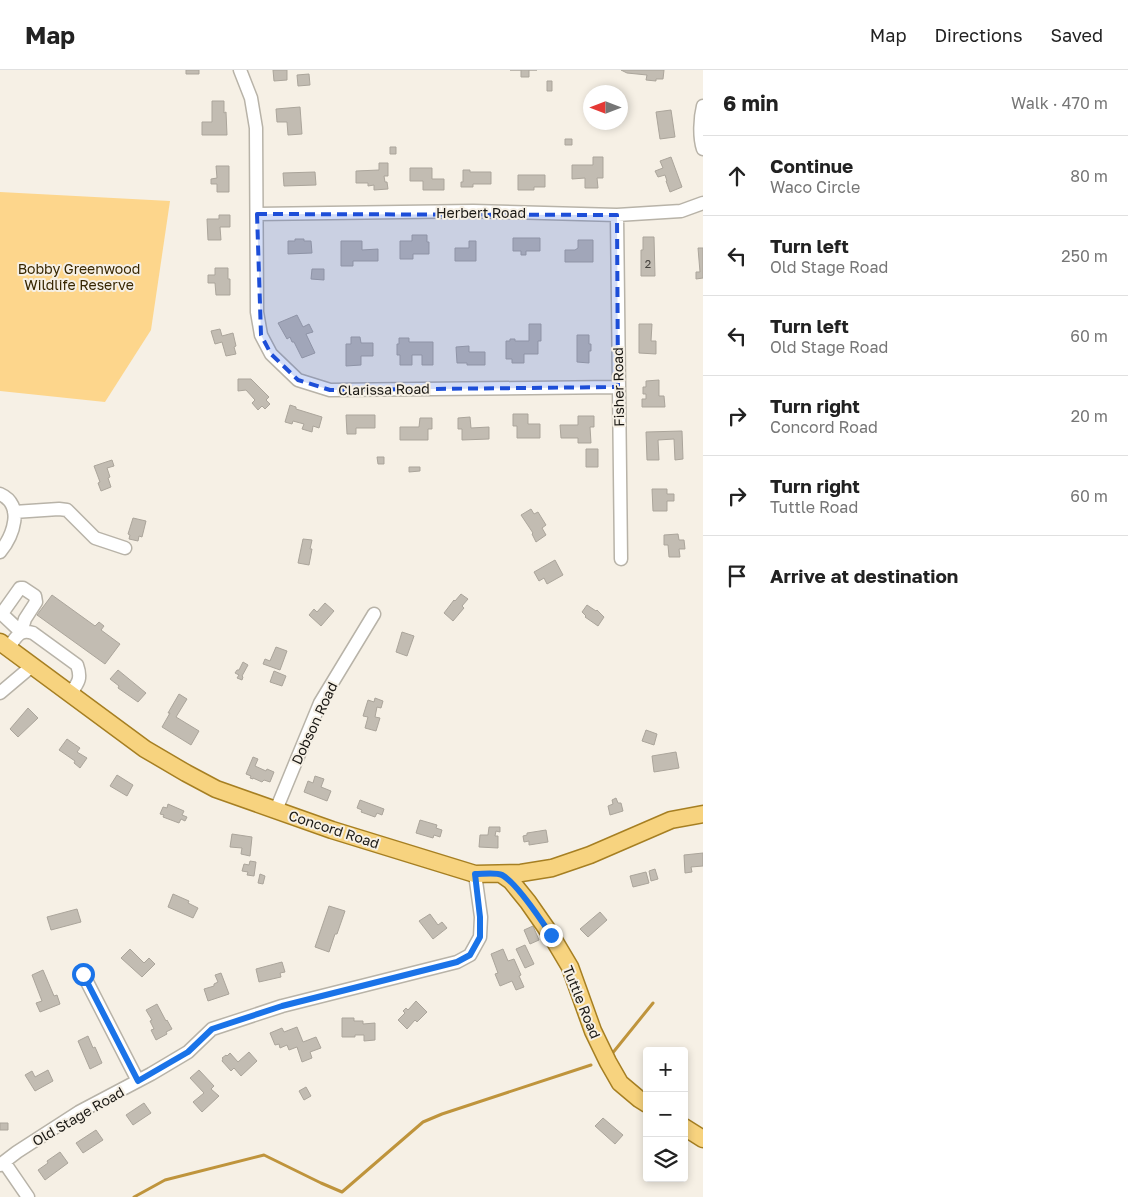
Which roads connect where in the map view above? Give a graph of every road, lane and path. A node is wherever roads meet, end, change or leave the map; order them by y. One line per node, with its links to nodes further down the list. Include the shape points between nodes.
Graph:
1 (240, 70): 5 (street, Clarissa Road, via 256,128)
2 (703, 106): 3 (street)
3 (703, 149)
4 (703, 204): 6 (street, Herbert Road, via 681,211)
5 (257, 214): 6 (street, Herbert Road, via 472,211); 7 (street, Clarissa Road, via 257,312 261,335 271,354 298,380 330,390)
6 (617, 214): 7 (street, Fisher Road)
7 (618, 387): 12 (street, Fisher Road)
8 (0, 494): 9 (street, via 9,500)
9 (14, 512): 10 (street, via 67,510 95,538); 11 (street, via 13,530)
10 (125, 548)
11 (0, 552)
12 (621, 559)
13 (374, 614): 18 (street, Dobson Road, via 320,703)
14 (4, 645): 15 (main road, Concord Road); 17 (street, via 26,630 77,665 79,681)
15 (32, 666): 16 (street); 17 (main road, Concord Road)
16 (0, 693)
17 (70, 694): 18 (main road, Concord Road, via 144,749 186,773 216,789)
18 (276, 810): 20 (main road, Concord Road)
19 (703, 814): 21 (main road, Concord Road, via 671,820 552,868)
20 (475, 874): 21 (main road, Concord Road); 23 (street, Old Stage Road, via 480,937 470,955 457,962 282,1006 212,1029 188,1052)
21 (501, 874): 24 (main road, Tuttle Road, via 528,902 551,935 570,967 608,1062 620,1083)
22 (83, 974): 23 (street)
23 (138, 1081): 27 (street, Old Stage Road, via 79,1112)
24 (643, 1102)
25 (688, 1130): 26 (main road)
26 (703, 1139)
27 (2, 1164): 28 (street)
28 (28, 1197)

